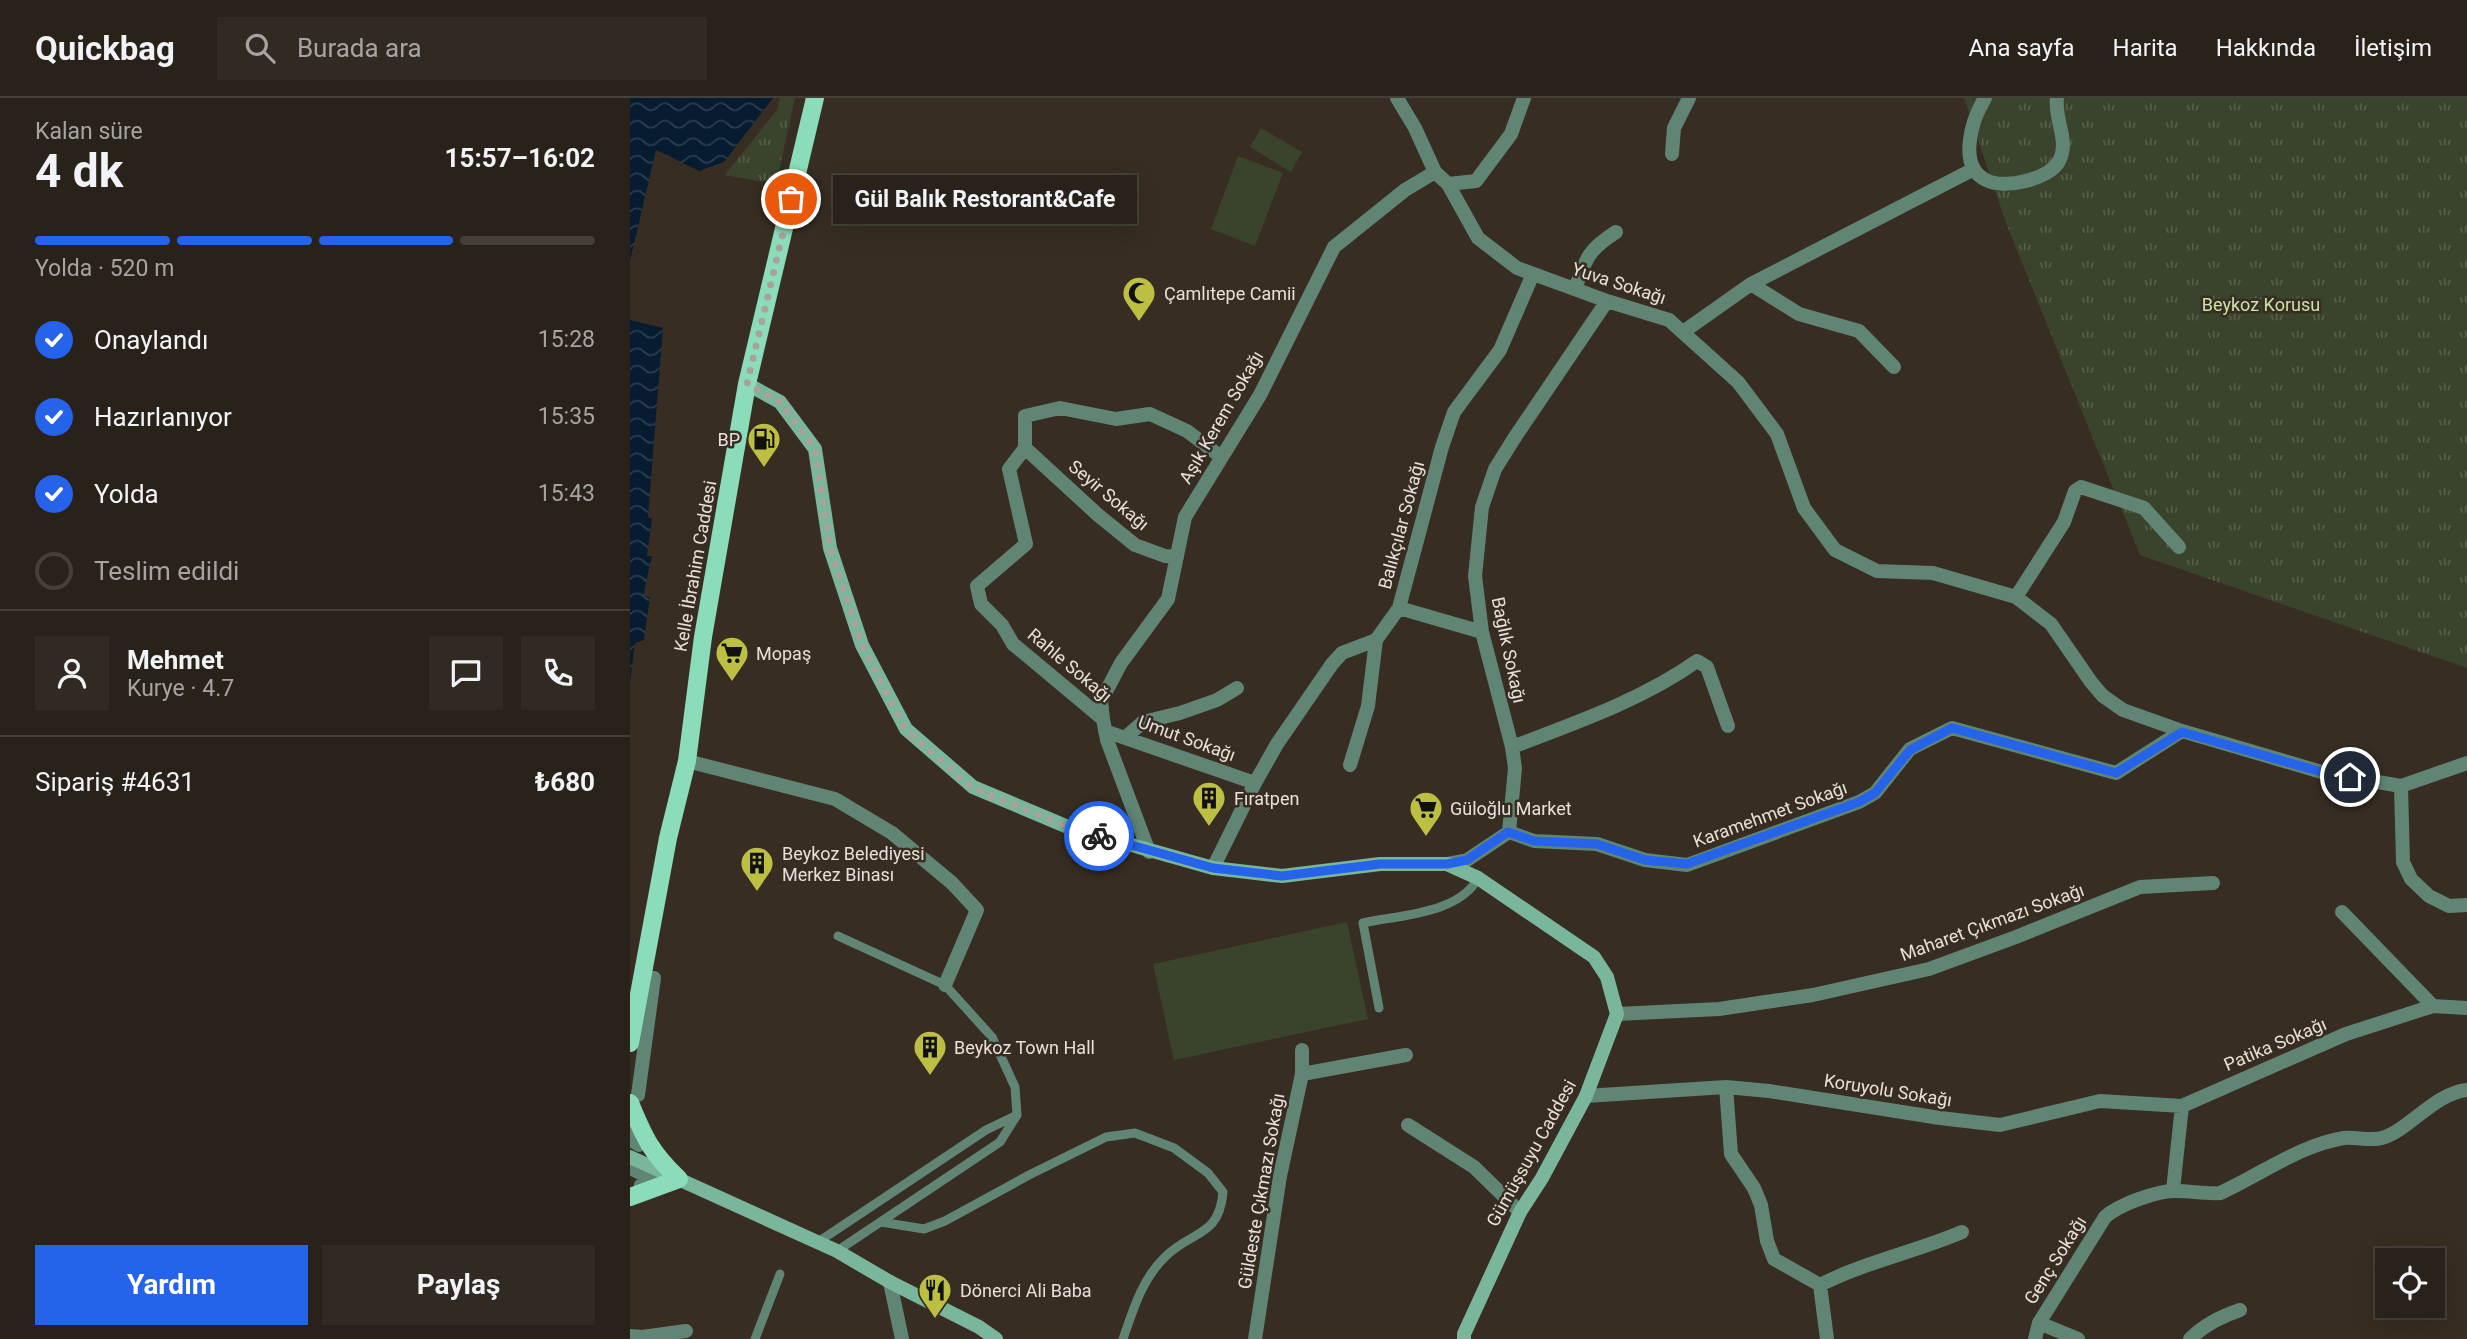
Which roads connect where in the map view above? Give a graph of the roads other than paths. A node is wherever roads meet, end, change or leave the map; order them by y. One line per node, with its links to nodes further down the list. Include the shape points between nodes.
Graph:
1 (815, 98): 18 (main road, Kelle İbrahim Caddesi)
2 (1397, 98): 9 (street)
3 (1524, 98): 10 (street, via 1511,134 1476,181)
4 (1689, 98): 7 (street, via 1674,128)
5 (1985, 98): 8 (street, via 1967,153)
6 (2057, 98): 8 (street, via 2063,153 2052,171 2037,179 2000,183 1986,180)
7 (1672, 154)
8 (1974, 169): 13 (street)
9 (1435, 172): 10 (street, Yuva Sokağı); 20 (street, Aşık Kerem Sokağı, via 1334,247 1260,395)
10 (1448, 184): 12 (street, Yuva Sokağı, via 1478,238)
11 (1616, 232): 14 (street, via 1594,246)
12 (1532, 274): 14 (street, Yuva Sokağı); 24 (street, Balıkçılar Sokağı, via 1500,350 1454,412)
13 (1751, 284): 16 (street); 17 (street, via 1799,314 1859,331)
14 (1575, 289): 15 (street, Yuva Sokağı)
15 (1607, 301): 16 (street, Yuva Sokağı, via 1670,320); 25 (street, Bağlık Sokağı, via 1495,470 1482,507 1475,576)
16 (1683, 332): 23 (street, Yuva Sokağı, via 1738,382 1777,434 1804,508 1835,550 1877,571 1933,573)
17 (1894, 367)
18 (747, 384): 33 (main road, Kelle İbrahim Caddesi, via 703,636); 39 (street, via 780,402 815,449 830,548 862,645 906,730 973,788 1068,827)
19 (1025, 448): 20 (street, Rahle Sokağı, via 1025,416 1060,408 1116,419 1150,414 1187,431); 22 (street, Seyir Sokağı, via 1135,545); 28 (street, Rahle Sokağı, via 1009,469 1026,544 977,586 981,604 1013,644)
20 (1220, 456): 22 (street, Aşık Kerem Sokağı, via 1185,517)
21 (2179, 547): 23 (street, via 2144,508 2081,487)
22 (1177, 557): 28 (street, Aşık Kerem Sokağı, via 1168,599 1121,663 1101,701)
23 (2016, 597): 30 (street, Yuva Sokağı, via 2051,624 2103,696 2123,710)
24 (1399, 608): 25 (street); 26 (street, Balıkçılar Sokağı)
25 (1482, 632): 32 (street, Bağlık Sokağı)
26 (1376, 640): 35 (street, via 1368,706); 36 (street, via 1342,653)
27 (1237, 688): 31 (street, via 1217,700 1143,722)
28 (1104, 725): 31 (street, Umut Sokağı); 39 (street, Rahle Sokağı)
29 (1728, 726): 32 (street, via 1707,667 1697,661 1635,696)
30 (2182, 732): 37 (street, via 2325,773); 38 (street, Karamehmet Sokağı, via 2116,773 1952,728 1910,750 1875,793 1859,802 1687,864 1645,860 1597,844 1534,841)
31 (1126, 737): 36 (street, Umut Sokağı)
32 (1512, 747): 38 (street, Bağlık Sokağı, via 1515,768)
33 (687, 761): 48 (street, via 835,799 892,833 952,883 977,911); 53 (main road, Kelle İbrahim Caddesi)
34 (2467, 763): 37 (street)
35 (1350, 765)
36 (1255, 783): 41 (street)
37 (2401, 786): 44 (street, via 2403,862 2411,878 2429,896 2449,906)
38 (1508, 832): 40 (street, via 1467,860)
39 (1149, 852): 41 (street)
40 (1447, 864): 41 (street, via 1380,864 1282,876); 42 (street)
41 (1213, 868)
42 (1478, 878): 50 (lane, via 1465,896 1452,904 1363,923); 52 (street, via 1594,957 1607,977)
43 (2213, 883): 52 (street, Maharet Çıkmazı Sokağı, via 2140,887 1929,969 1814,995 1719,1009)
44 (2467, 905)
45 (2342, 912): 49 (street)
46 (838, 936): 48 (lane)
47 (654, 978): 60 (street)
48 (946, 985): 62 (lane, via 992,1038 1015,1087)
49 (2433, 1006): 51 (street, Patika Sokağı); 61 (street, Patika Sokağı, via 2346,1034)
50 (1379, 1008)
51 (2467, 1008)
52 (1617, 1014): 59 (street, Gümüşsuyu Caddesi)
53 (630, 1043)
54 (1302, 1050): 56 (street, Güldeste Çıkmazı Sokağı)
55 (1406, 1055): 56 (street)
56 (1301, 1074): 86 (street, Güldeste Çıkmazı Sokağı)
57 (1726, 1087): 59 (street, Koruyolu Sokağı); 61 (street, Koruyolu Sokağı, via 2000,1125 2100,1101); 77 (street, via 1731,1154 1758,1197 1774,1259)
58 (2467, 1090): 68 (street, Genç Sokağı, via 2426,1108 2382,1138 2344,1138 2301,1152 2220,1193)
59 (1586, 1096): 70 (street, Gümüşsuyu Caddesi)
60 (634, 1099): 66 (main road, via 645,1140)
61 (2182, 1106): 68 (street)
62 (1017, 1115): 71 (lane, via 1000,1142); 73 (lane, via 986,1129)
63 (1408, 1125): 70 (street, via 1474,1167)
64 (630, 1157): 66 (street)
65 (630, 1168): 67 (street, via 655,1180)
66 (679, 1179): 69 (main road); 73 (street)
67 (630, 1188)
68 (2173, 1190): 79 (street, Genç Sokağı, via 2126,1203 2105,1217)
69 (630, 1197)
70 (1520, 1212): 87 (street, Gümüşsuyu Caddesi)
71 (881, 1222): 74 (lane); 85 (lane, via 924,1228 945,1221 1106,1137 1135,1133 1174,1148 1208,1173 1223,1192 1221,1212 1215,1222 1164,1257 1141,1289)
72 (1962, 1232): 77 (street, via 1853,1268)
73 (818, 1242): 74 (street)
74 (837, 1251): 76 (street)
75 (780, 1274): 82 (lane)
76 (890, 1282): 83 (street); 84 (street)
77 (1820, 1285): 88 (street)
78 (2240, 1310): 91 (street, via 2224,1315)
79 (2039, 1323): 89 (street, Genç Sokağı); 90 (street)
80 (686, 1331): 81 (street)
81 (630, 1336)
82 (755, 1339)
83 (902, 1339)
84 (996, 1339)
85 (1123, 1339)
86 (1255, 1339)
87 (1464, 1339)
88 (1827, 1339)
89 (2035, 1339)
90 (2078, 1339)
91 (2190, 1339)

